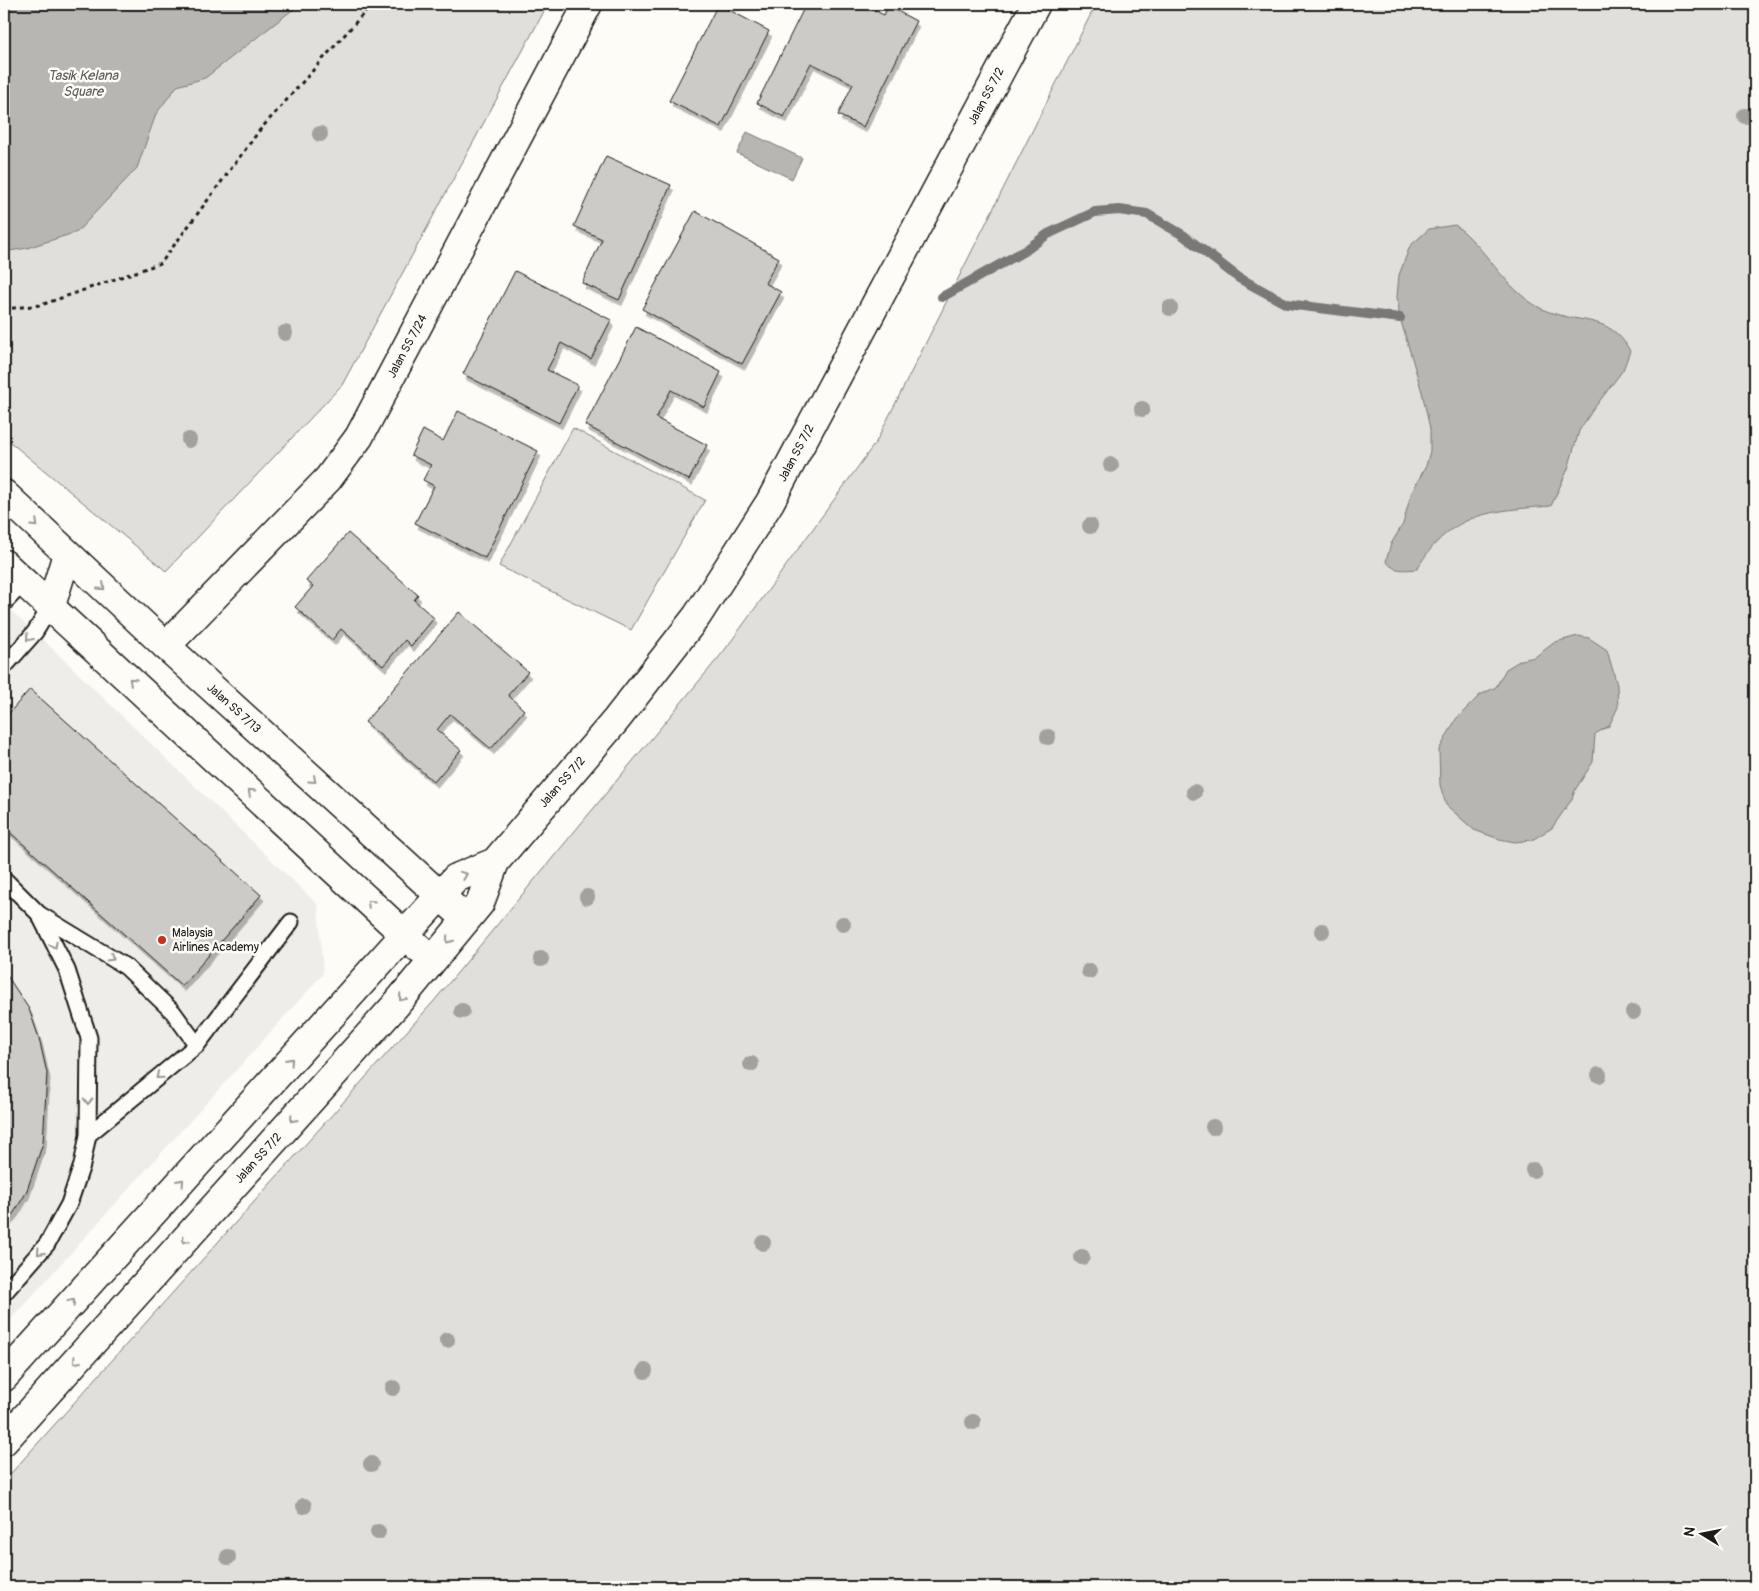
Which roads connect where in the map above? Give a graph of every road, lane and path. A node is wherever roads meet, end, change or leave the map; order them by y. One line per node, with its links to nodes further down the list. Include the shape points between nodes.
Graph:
1 (372, 4): 4 (path, via 259,131 160,263 41,305)
2 (588, 4): 11 (street, Jalan SS 7/24, via 360,437 328,479)
3 (1036, 4): 13 (street, Jalan SS 7/2, via 770,502 697,616 616,720)
4 (4, 309)
5 (4, 494): 6 (street, Jalan SS 7/13, one-way to 6)
6 (67, 554): 10 (street); 11 (street, Jalan SS 7/13, one-way to 11)
7 (4, 564): 8 (street)
8 (24, 582): 9 (lane); 10 (street)
9 (4, 603)
10 (51, 606): 12 (lane, one-way to 12); 19 (street, one-way to 10)
11 (166, 646): 15 (street, Jalan SS 7/13, one-way to 15)
12 (4, 667)
13 (495, 862): 15 (street, Jalan SS 7/2, one-way to 13, via 456,878); 17 (street, Jalan SS 7/2, via 480,903)
14 (4, 879): 16 (lane)
15 (441, 897): 17 (street, Jalan SS 7/13); 19 (street, Jalan SS 7/2)
16 (39, 914): 21 (lane, one-way to 21, via 126,967 173,1012); 22 (lane, one-way to 22, via 67,970 89,1038)
17 (466, 919): 20 (street, Jalan SS 7/2, one-way to 20)
18 (291, 922): 21 (lane)
19 (405, 936): 20 (street); 24 (street, Jalan SS 7/2, one-way to 19)
20 (433, 960): 25 (street, Jalan SS 7/2, one-way to 25)
21 (197, 1045): 22 (lane, one-way to 22)
22 (88, 1135): 23 (lane, one-way to 23, via 69,1204 47,1244)
23 (4, 1292)
24 (4, 1377)
25 (4, 1441)

